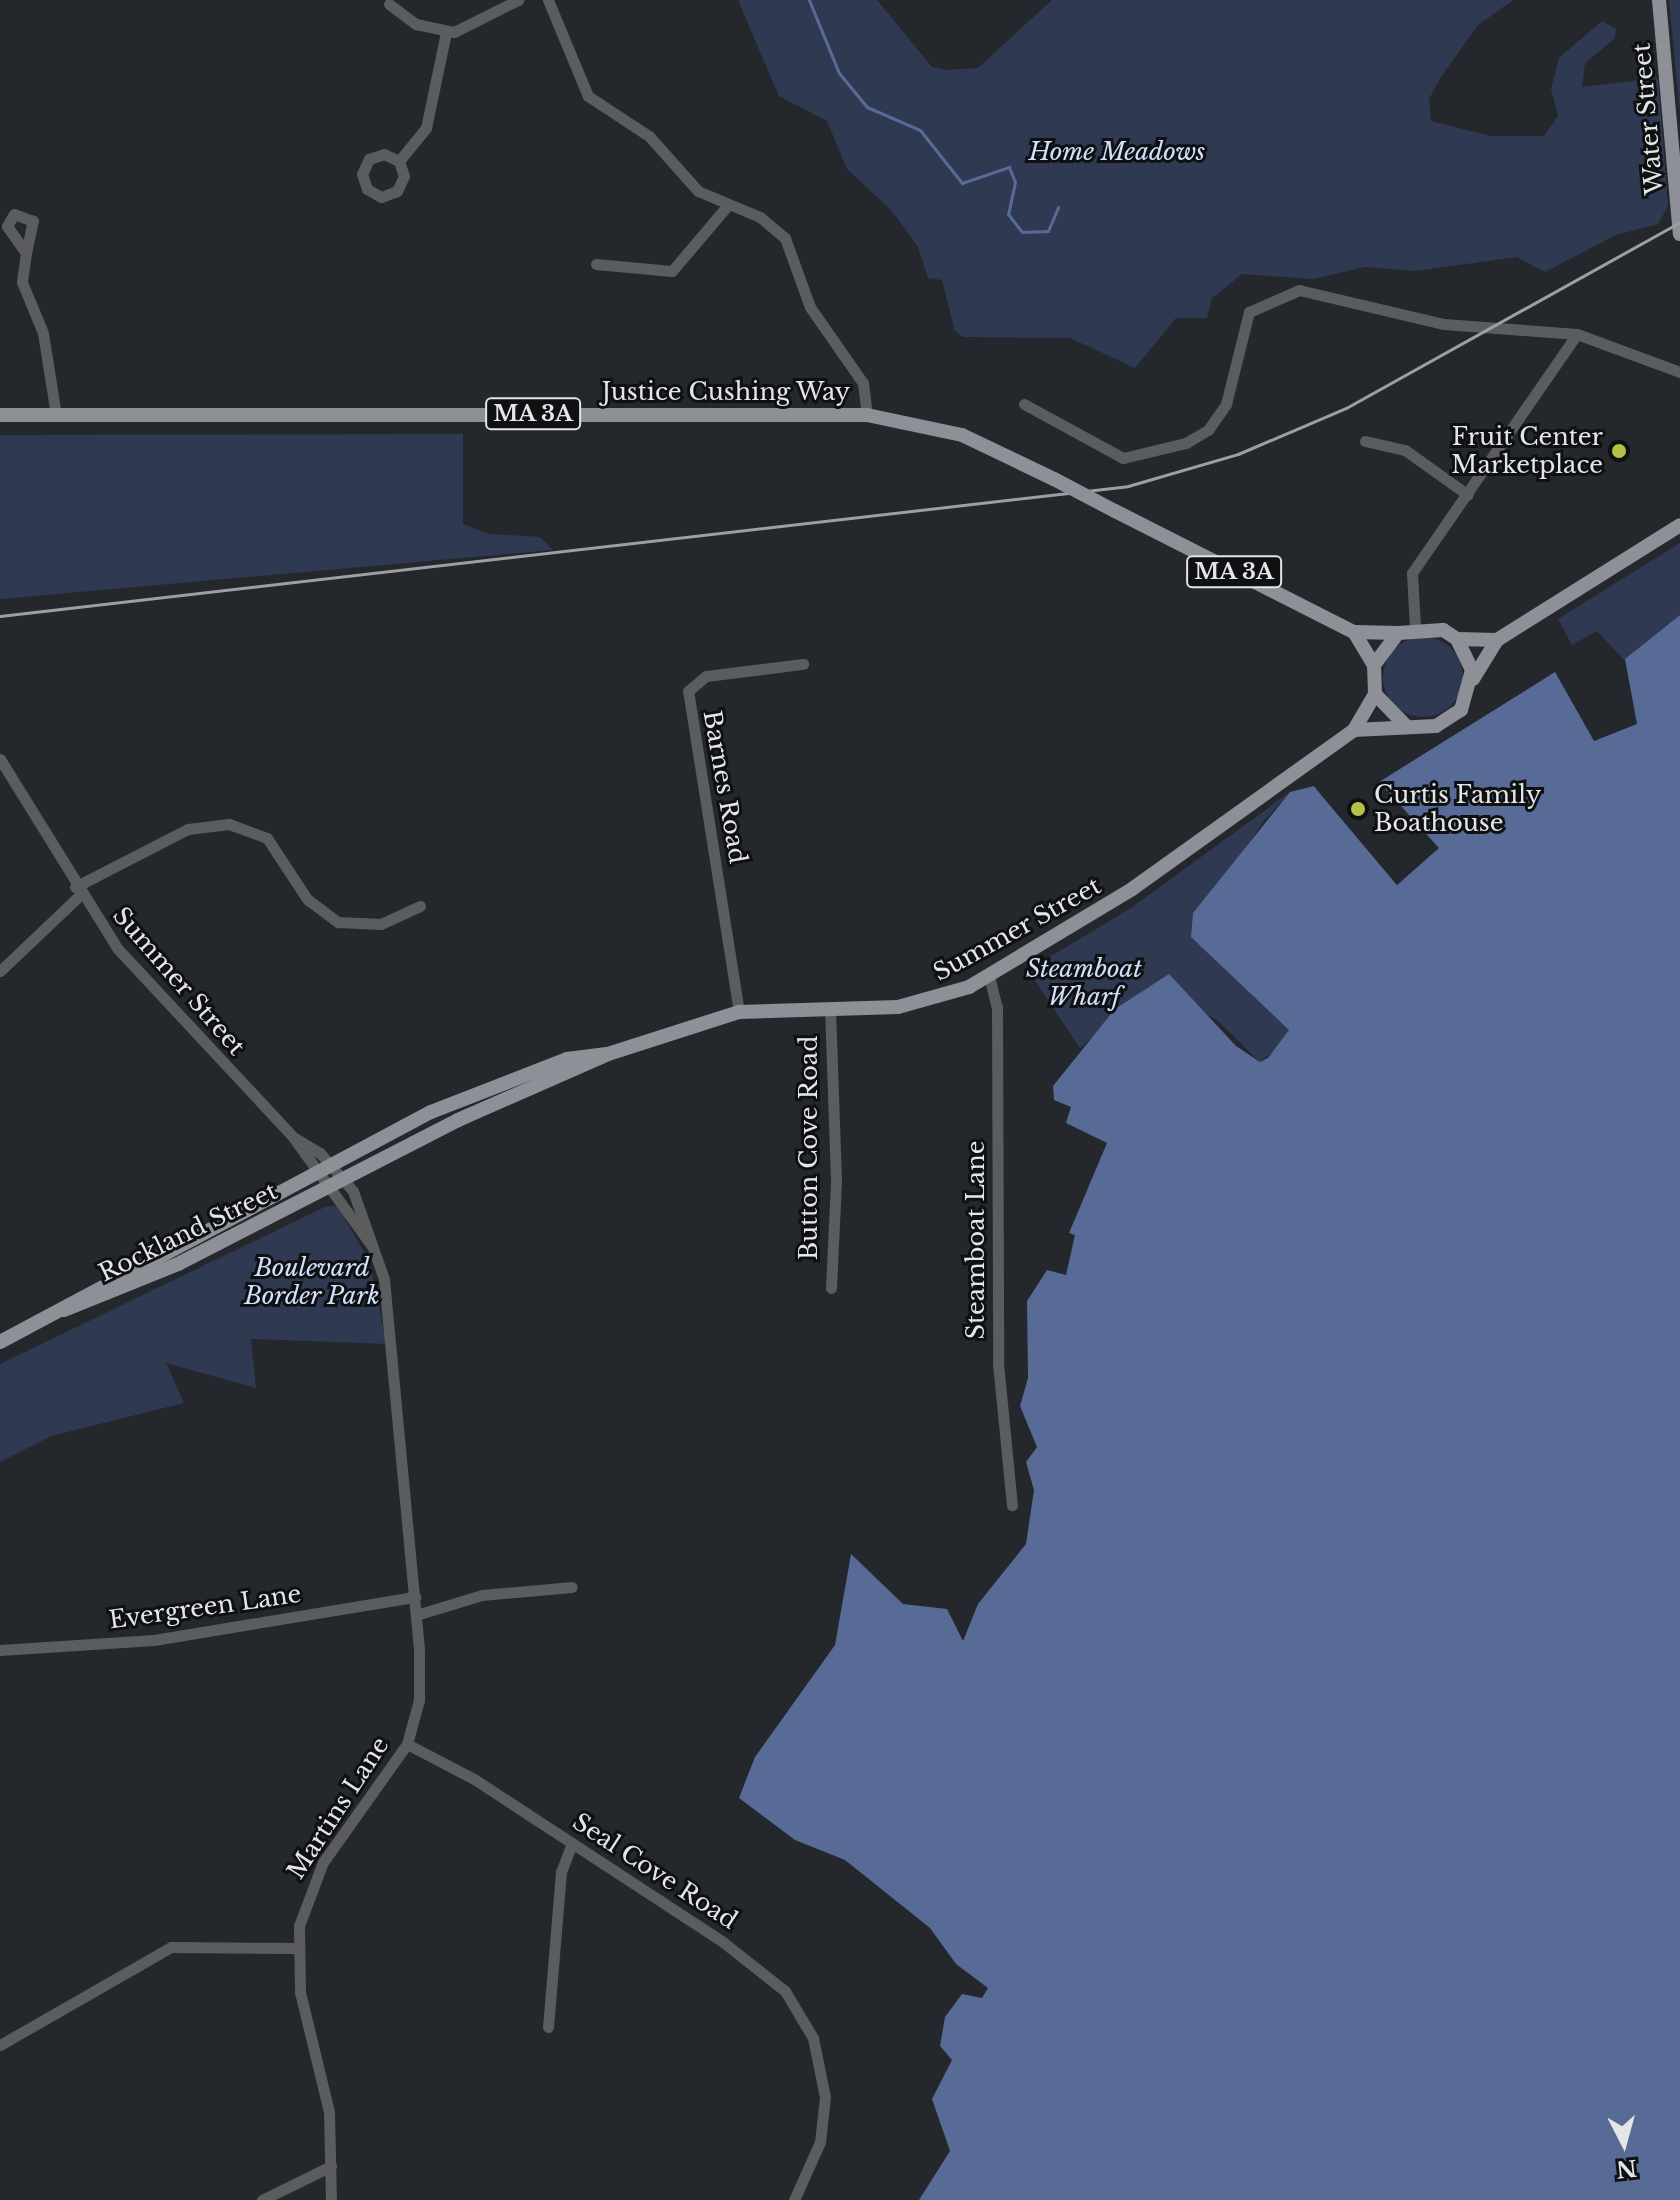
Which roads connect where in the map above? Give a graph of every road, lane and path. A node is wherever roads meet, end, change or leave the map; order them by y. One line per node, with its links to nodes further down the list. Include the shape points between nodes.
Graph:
1 (518, 0): 5 (street, via 473,27)
2 (548, 0): 7 (street, via 588,96 649,136 698,191)
3 (1659, 0): 8 (main road, Water Street)
4 (389, 4): 5 (street, via 416,24)
5 (446, 32): 6 (street, via 431,115)
6 (399, 161)
7 (728, 205): 10 (street, via 672,271); 16 (street, via 766,220 790,244 810,307 863,383)
8 (1680, 234)
9 (26, 253): 15 (street, via 22,282 42,331)
10 (596, 264)
11 (1577, 334): 12 (street); 13 (street, via 1444,324 1291,291 1249,312 1226,404 1213,425 1186,443 1123,458); 18 (street)
12 (1680, 372)
13 (1024, 404)
14 (0, 415): 15 (main road, Justice Cushing Way / MA 3A)
15 (56, 415): 16 (main road, Justice Cushing Way / MA 3A)
16 (867, 415): 21 (main road, Justice Cushing Way / MA 3A, bridge, via 962,435)
17 (1365, 441): 18 (street, via 1405,450)
18 (1468, 495): 20 (street, via 1412,573)
19 (1680, 525): 24 (main road)
20 (1415, 627): 22 (main road, MA 3A); 23 (main road)
21 (1354, 632): 22 (main road, Justice Cushing Way / MA 3A); 26 (main road)
22 (1398, 633): 26 (main road)
23 (1457, 639): 24 (main road); 27 (main road)
24 (1497, 640): 27 (main road)
25 (803, 664): 37 (street, Barnes Road, via 706,676 688,691)
26 (1374, 665): 28 (main road)
27 (1473, 680): 29 (main road, via 1466,703 1447,722)
28 (1375, 694): 29 (main road); 30 (main road, Summer Street)
29 (1405, 725): 30 (main road)
30 (1354, 730): 35 (main road, Summer Street, via 1132,889)
31 (0, 759): 32 (street, Summer Street)
32 (77, 891): 33 (street, via 176,834 229,824 267,838 307,899 338,922 381,924); 34 (street); 39 (street, Summer Street, via 148,986)
33 (420, 906)
34 (0, 971)
35 (989, 976): 36 (main road, Summer Street, via 924,1002); 48 (street, Steamboat Lane, via 997,1007 995,1290)
36 (830, 1008): 37 (main road, Summer Street); 45 (street, Button Cove Road, via 836,1182)
37 (739, 1012): 38 (main road, Summer Street)
38 (608, 1054): 40 (main road, Summer Street, via 586,1053 480,1092); 42 (main road, Summer Street)
39 (293, 1137): 40 (street, Summer Street); 41 (street, Summer Street)
40 (331, 1164): 41 (main road, Summer Street); 42 (street, Summer Street)
41 (316, 1171): 43 (street, Summer Street); 46 (main road, Rockland Street)
42 (344, 1179): 43 (main road, Summer Street); 44 (street, Martins Lane)
43 (329, 1186): 44 (street, Martins Lane); 46 (main road, Rockland Street, via 104,1298)
44 (375, 1249): 50 (street, Martins Lane, via 390,1309)
45 (831, 1288)
46 (64, 1310): 47 (main road, Rockland Street)
47 (0, 1342)
48 (1012, 1505)
49 (572, 1587): 51 (street, via 482,1595)
50 (415, 1597): 51 (street, Martins Lane); 52 (street, Evergreen Lane, via 154,1640)
51 (416, 1615): 53 (street, Martins Lane, via 419,1700)
52 (0, 1650)
53 (407, 1744): 54 (street, Seal Cove Road); 55 (street, Martins Lane, via 319,1870)
54 (572, 1843): 56 (street, via 561,1872); 61 (street, Seal Cove Road, via 773,1978 805,2021 824,2082 820,2142)
55 (297, 1948): 57 (street, via 171,1947); 58 (street, Martins Lane, via 303,2005 327,2100)
56 (548, 2027)
57 (0, 2045)
58 (331, 2166): 59 (street); 60 (street, Martins Lane)
59 (262, 2200)
60 (331, 2200)
61 (794, 2200)

